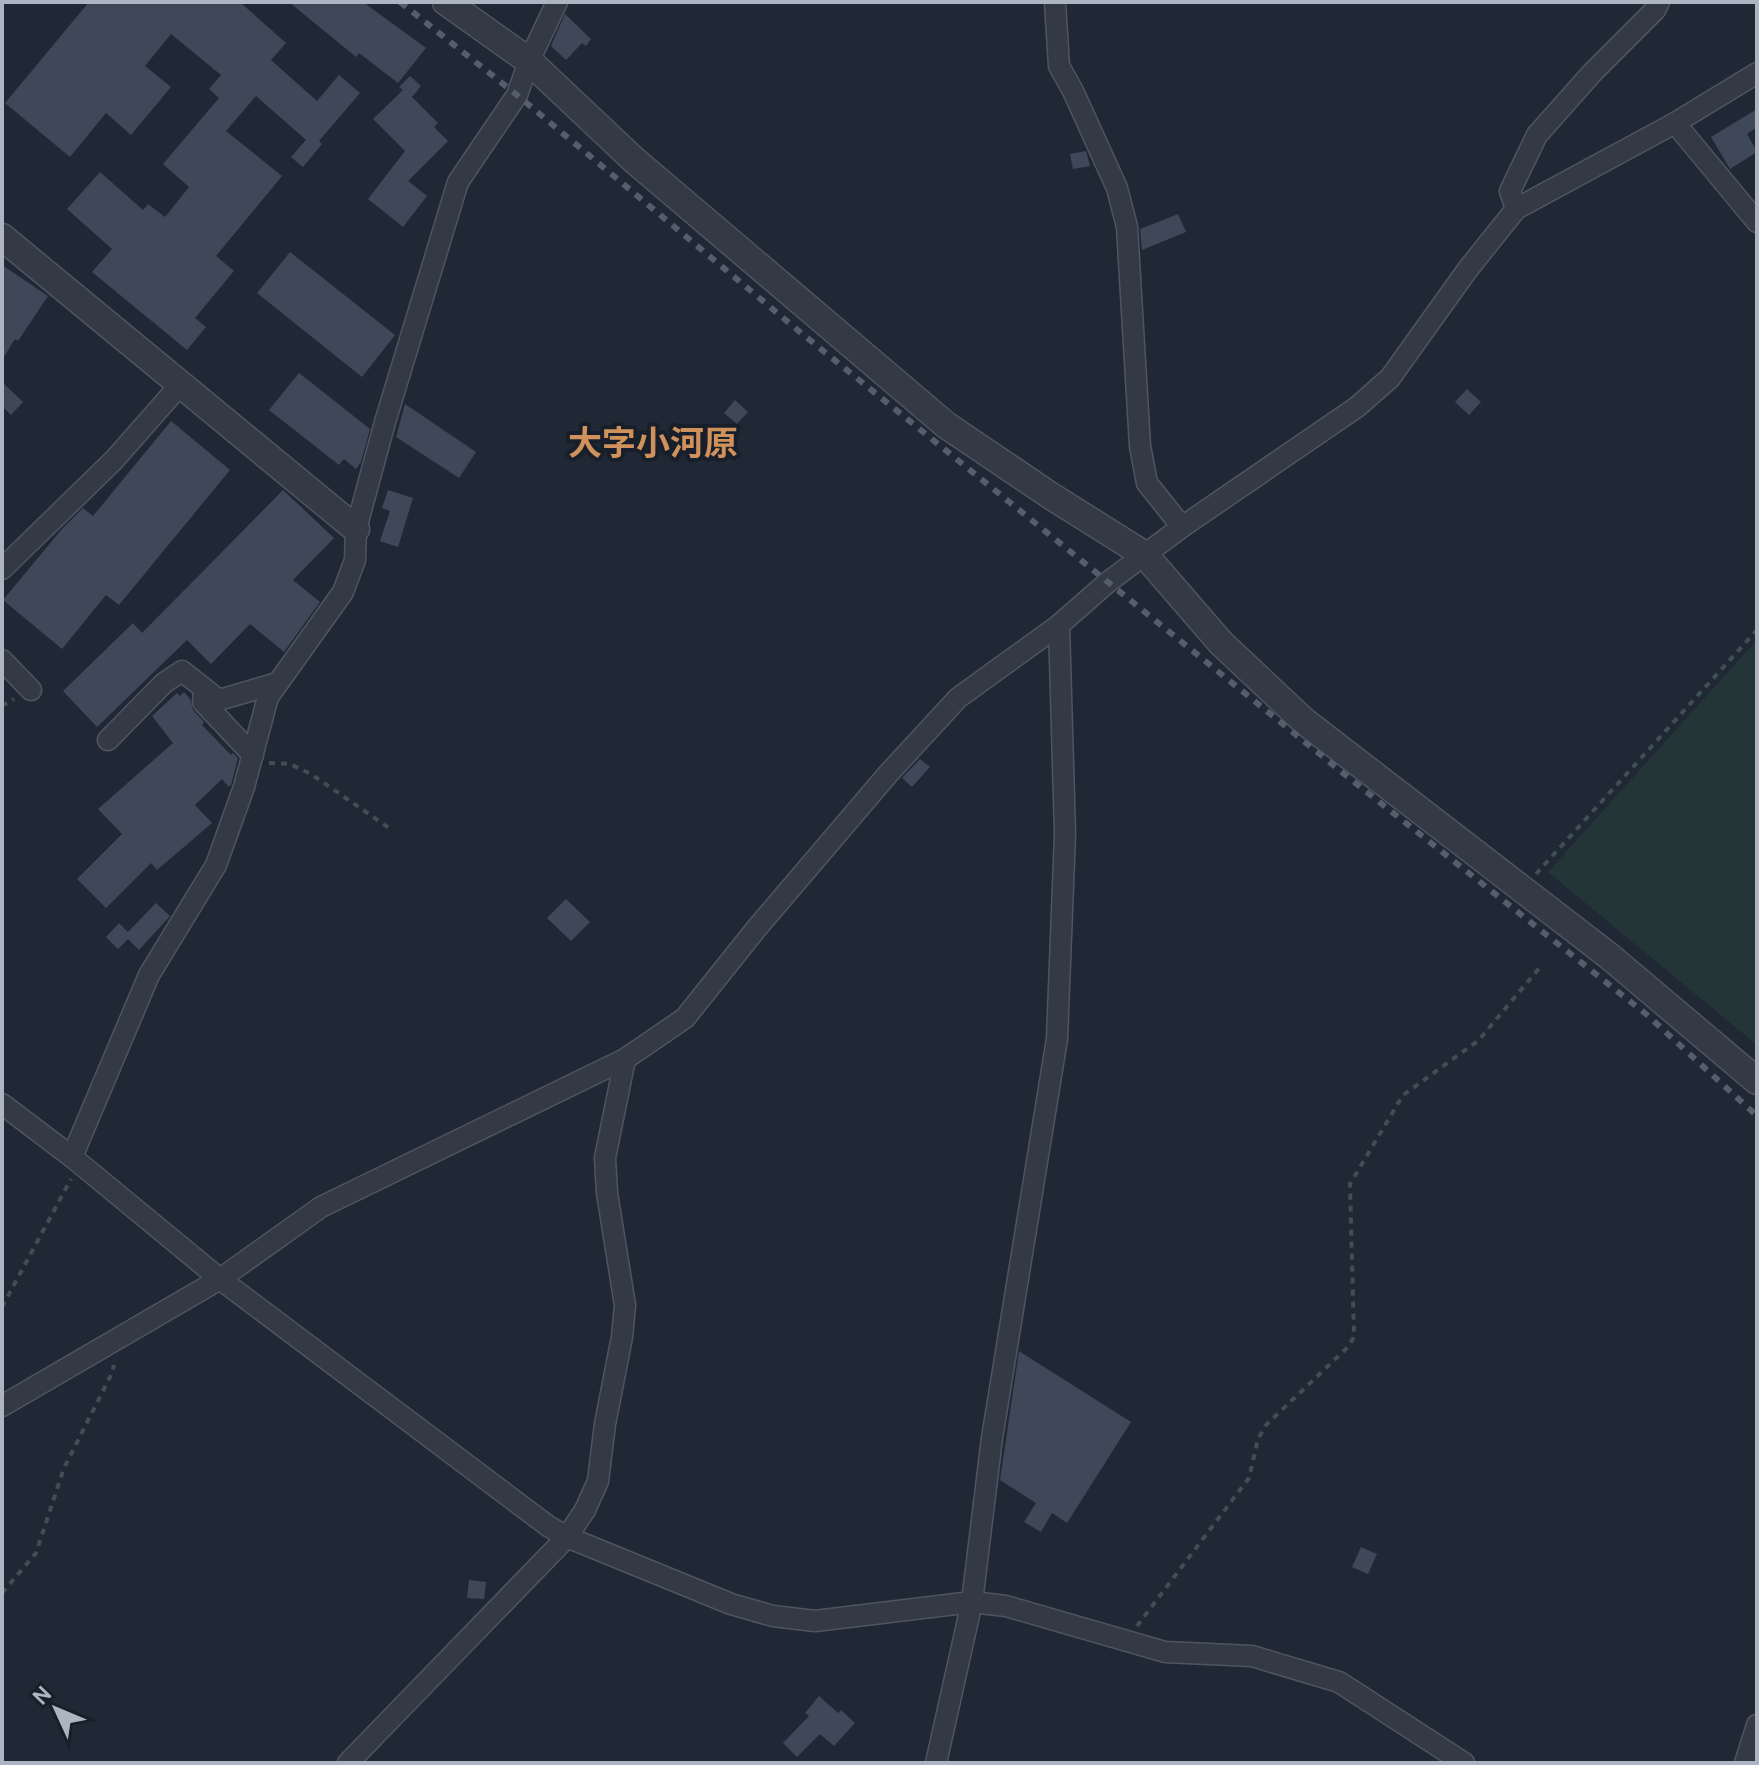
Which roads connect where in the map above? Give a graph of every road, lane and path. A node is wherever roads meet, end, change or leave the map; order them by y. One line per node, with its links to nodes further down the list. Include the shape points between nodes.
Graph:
1 (446, 2): 5 (street)
2 (557, 2): 5 (street)
3 (1055, 2): 12 (street, via 1059,66 1117,188 1127,227 1140,446 1147,483)
4 (1659, 2): 8 (street, via 1537,135 1510,191)
5 (529, 61): 13 (street, via 517,95 458,182); 14 (street, via 634,160 946,425)
6 (1757, 73): 7 (street)
7 (1675, 123): 8 (street); 9 (street)
8 (1516, 209): 12 (street, via 1390,378 1357,407)
9 (1757, 222)
10 (2, 237): 11 (street)
11 (180, 385): 13 (street); 15 (street, via 114,460)
12 (1182, 527): 14 (street)
13 (356, 529): 19 (street, via 355,560 343,592)
14 (1145, 555): 16 (street); 25 (street, via 1221,643 1304,721)
15 (2, 569)
16 (1059, 625): 27 (street, via 958,698 685,1018); 37 (street, via 1065,834 1057,1039 992,1438)
17 (1757, 630): 25 (path)
18 (2, 660): 20 (street)
19 (277, 683): 21 (street, via 219,700); 23 (street, via 268,697)
20 (31, 690)
21 (204, 691): 22 (street, via 182,671); 23 (street, via 203,702)
22 (108, 740)
23 (252, 758): 24 (path, via 290,764 311,774); 30 (street, via 216,865 149,975)
24 (389, 828)
25 (1523, 889): 28 (street)
26 (1541, 966): 38 (path, via 1478,1041 1403,1095 1350,1184 1354,1337 1266,1425 1249,1478)
27 (625, 1059): 31 (street, via 321,1207); 35 (street, via 605,1158 625,1305 622,1337 598,1481)
28 (1757, 1081)
29 (2, 1104): 30 (street)
30 (74, 1159): 31 (street); 32 (path, via 70,1182)
31 (220, 1279): 33 (street); 35 (street)
32 (2, 1307)
33 (117, 1339): 34 (street); 36 (path, via 112,1373 64,1468 36,1553)
34 (2, 1406)
35 (567, 1537): 37 (street, via 773,1616 815,1621); 40 (street)
36 (2, 1593)
37 (972, 1602): 38 (street, via 1006,1606); 41 (street)
38 (1126, 1640): 42 (street, via 1165,1652 1252,1656 1339,1682)
39 (1757, 1725): 43 (street)
40 (348, 1763)
41 (936, 1763)
42 (1464, 1763)
43 (1745, 1763)

